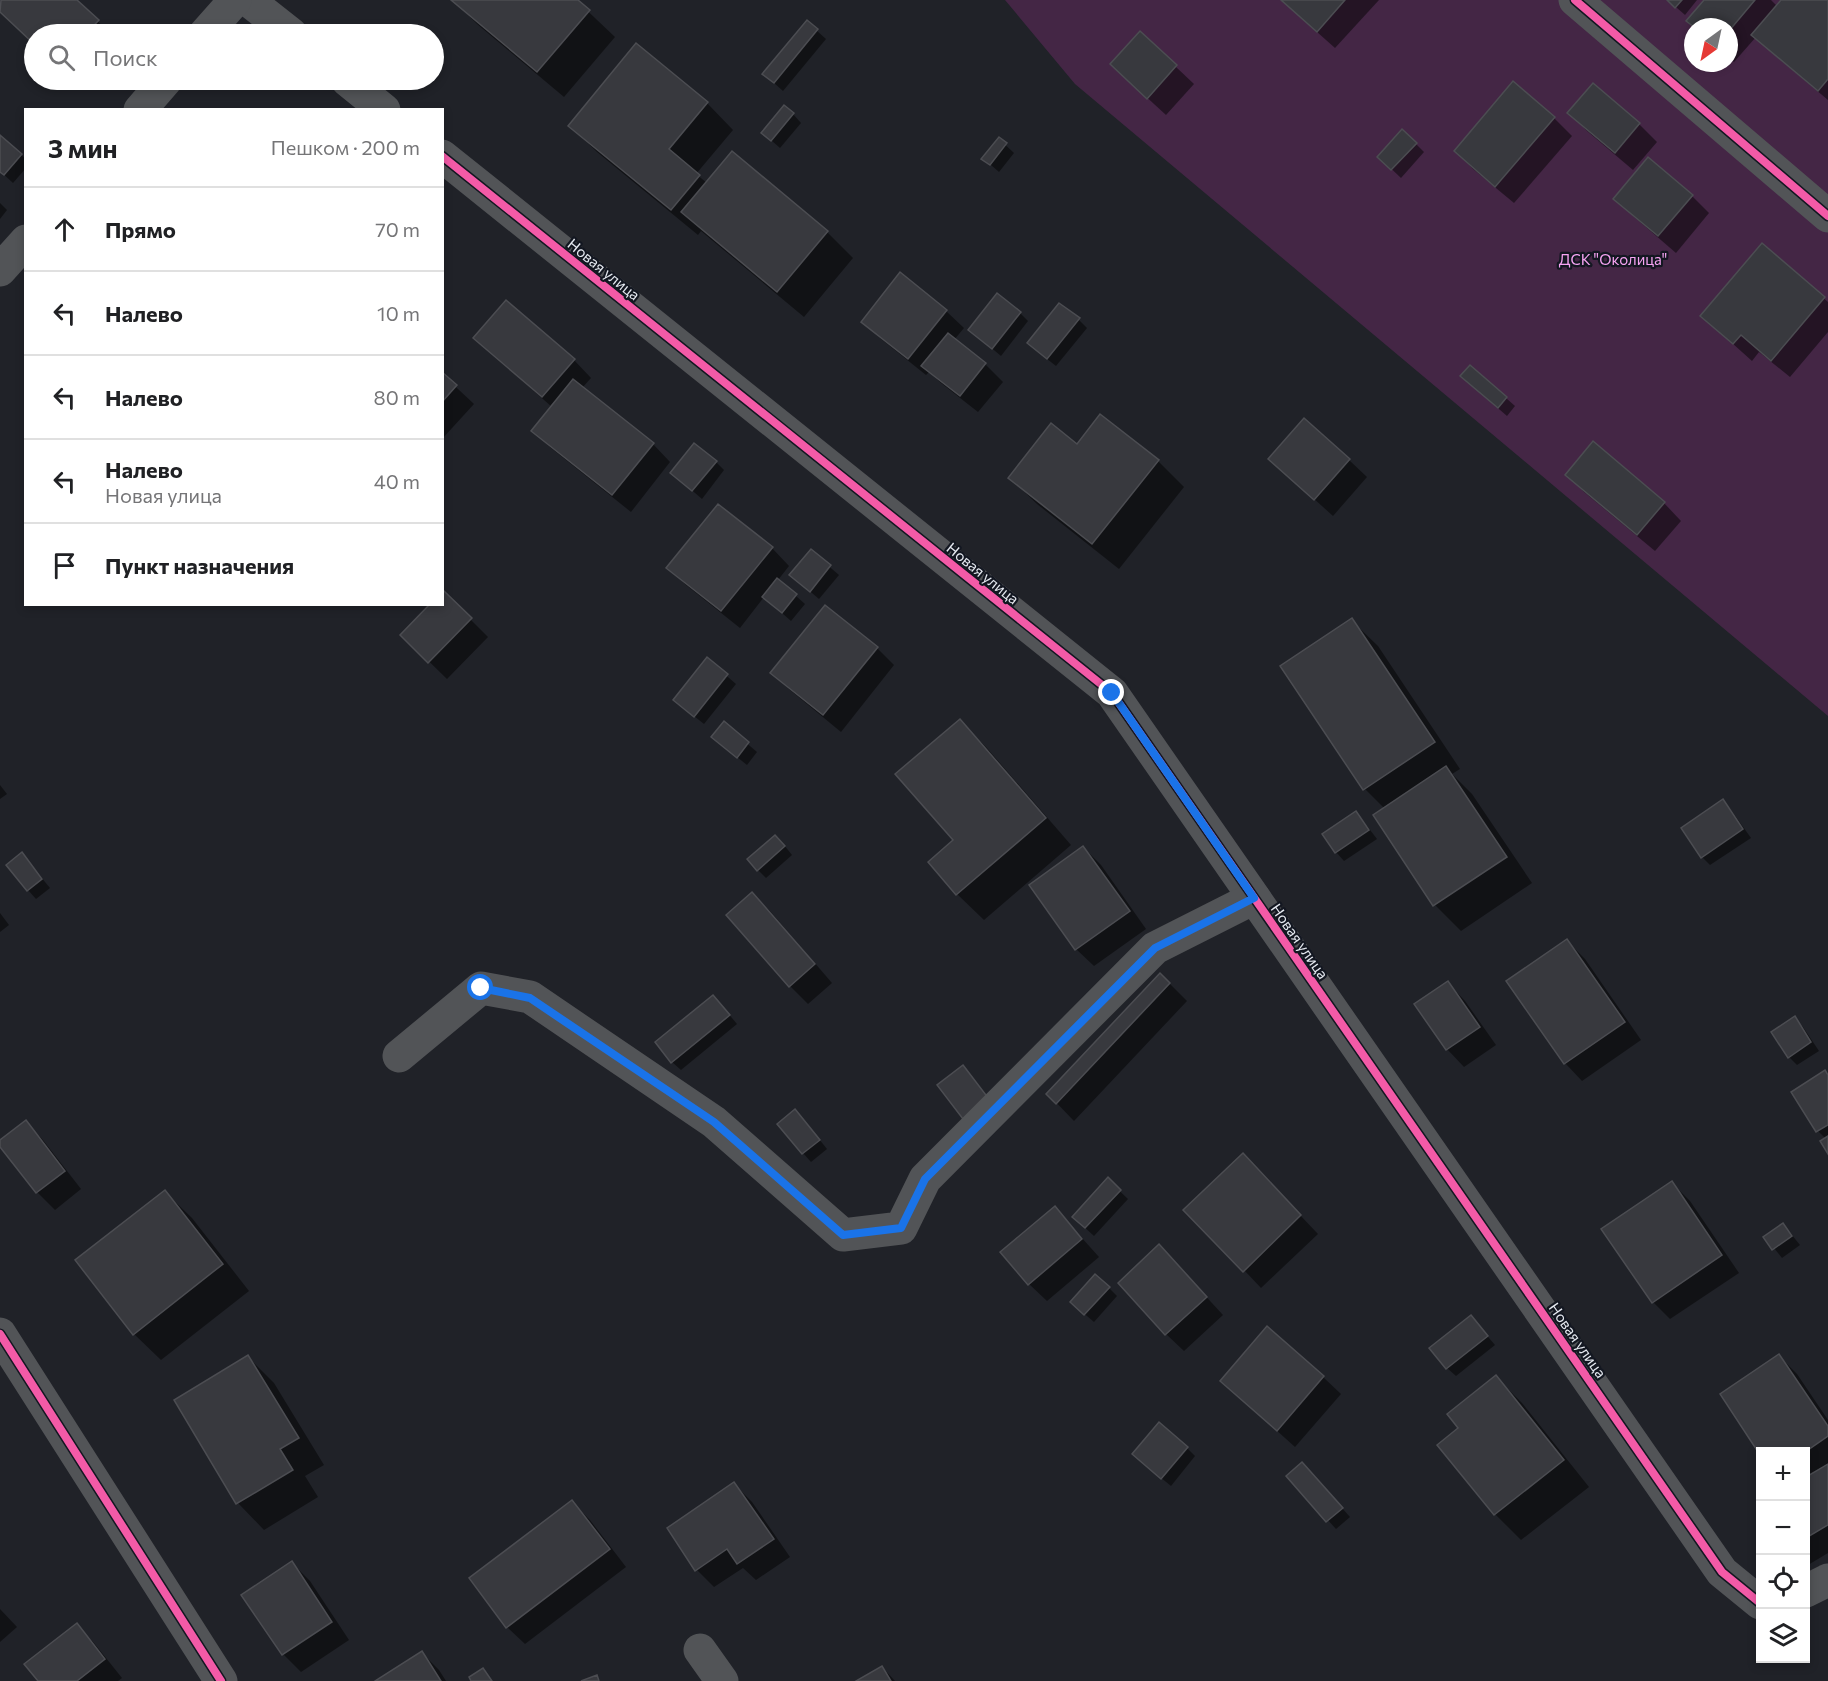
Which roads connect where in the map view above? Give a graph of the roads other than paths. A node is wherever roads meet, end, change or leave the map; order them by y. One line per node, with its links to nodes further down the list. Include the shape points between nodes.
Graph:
1 (235, 0): 4 (street)
2 (248, 0): 5 (street)
3 (1575, 0): 11 (street)
4 (214, 24)
5 (278, 24)
6 (157, 90): 8 (street)
7 (359, 90): 9 (street)
8 (142, 108)
9 (382, 108)
10 (444, 158): 14 (street, Новая улица, via 1112,693)
11 (1828, 216)
12 (24, 243): 13 (street)
13 (0, 270)
14 (1254, 898): 15 (street, via 1155,948 925,1179 901,1228 843,1235 714,1122 530,998 481,988); 19 (street, Новая улица, via 1722,1572)
15 (399, 1056)
16 (0, 1334): 21 (street)
17 (1828, 1580): 18 (street)
18 (1810, 1589)
19 (1756, 1599)
20 (700, 1650): 22 (street)
21 (221, 1681)
22 (722, 1681)

